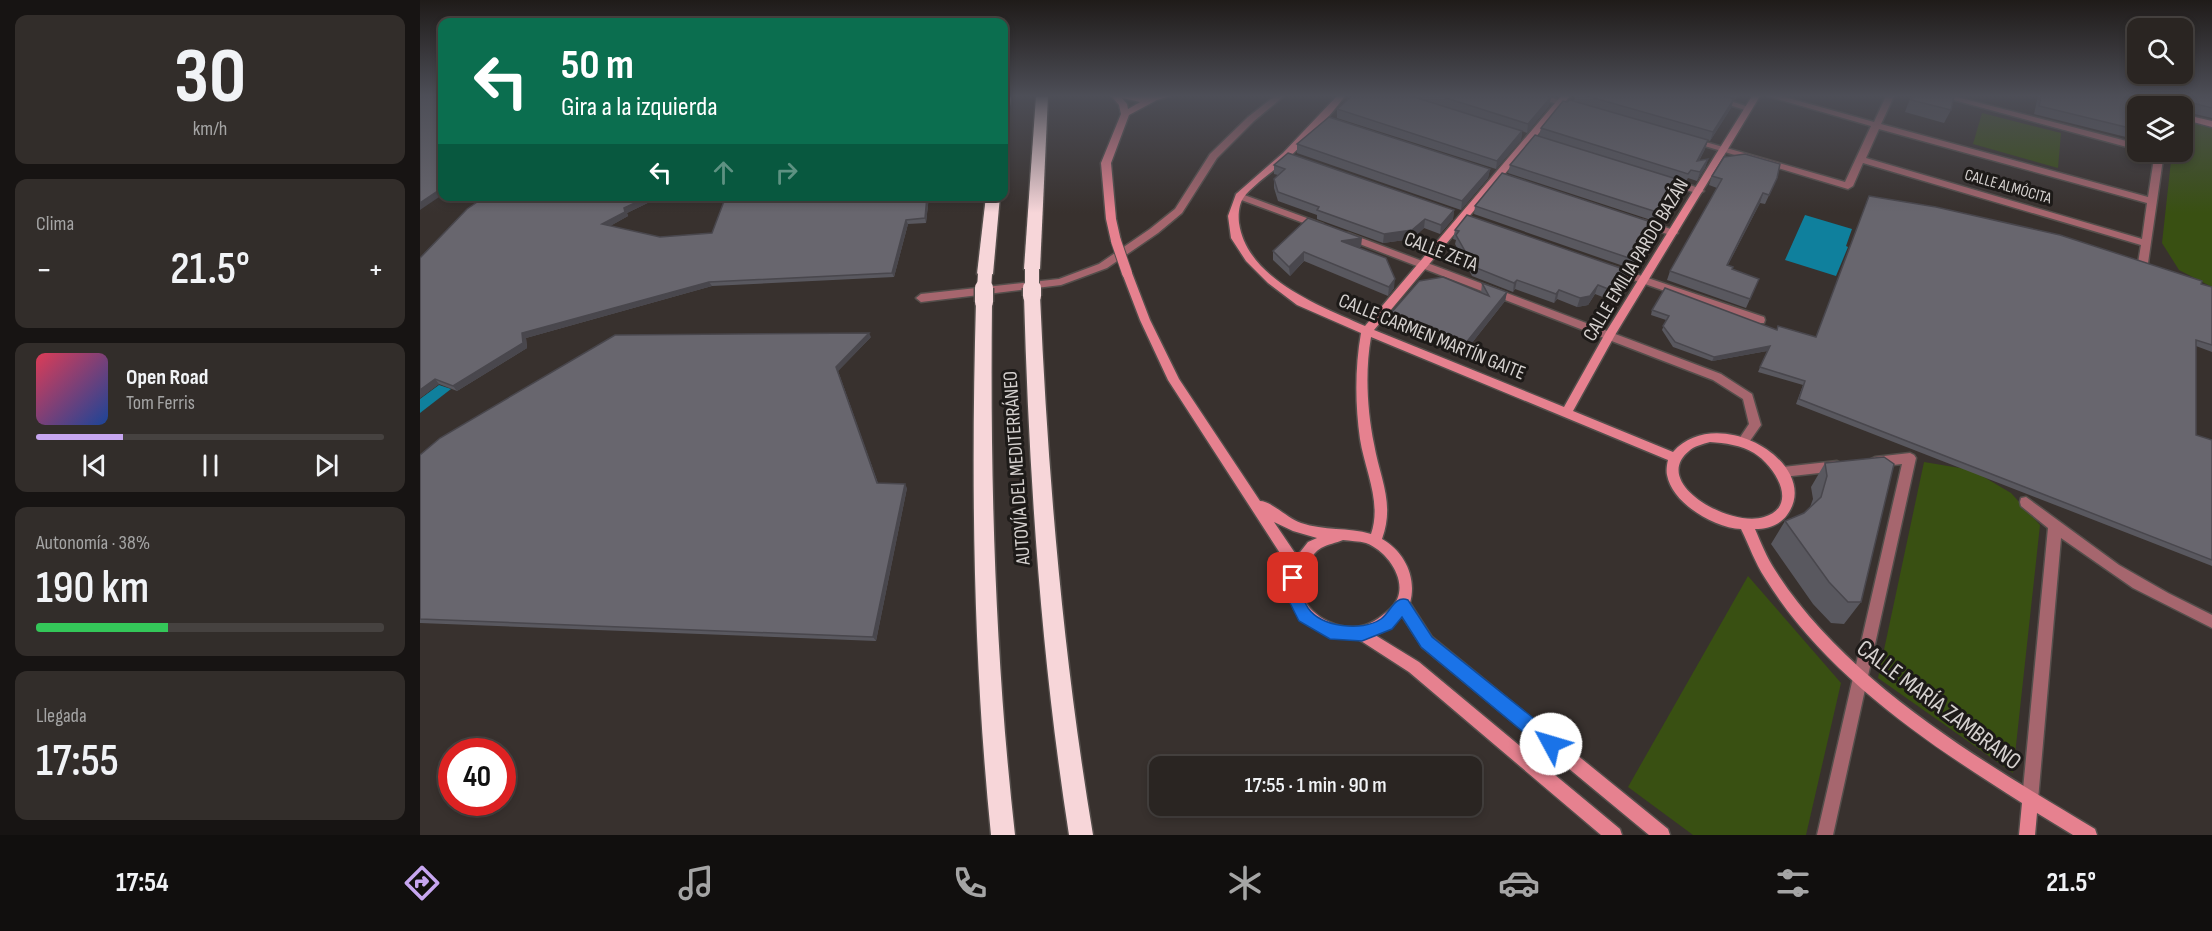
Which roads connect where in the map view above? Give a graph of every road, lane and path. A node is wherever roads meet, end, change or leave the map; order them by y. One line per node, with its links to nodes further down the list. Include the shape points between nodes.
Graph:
1 (1040, 135): 59 (highway, AUTOVÍA DEL MEDITERRÁNEO, bridge, via 1032,269 1036,437 1052,628)
2 (1117, 135): 46 (street, bridge, via 1107,163 1111,219 1127,273 1174,380)
3 (1235, 135): 38 (street, via 1213,156 1179,211 1103,266 1061,282)
4 (1305, 135): 16 (street)
5 (1520, 135): 11 (street)
6 (1534, 135): 11 (street)
7 (1732, 135): 15 (street, CALLE EMILIA PARDO BAZÁN)
8 (1873, 135): 18 (street)
9 (1917, 135): 27 (street)
10 (2092, 135): 14 (street)
11 (1531, 138): 13 (street); 21 (street)
12 (1680, 138): 15 (street)
13 (1542, 142)
14 (2127, 144)
15 (1723, 150): 18 (street, via 1848,186); 24 (street, CALLE EMILIA PARDO BAZÁN)
16 (1286, 155): 17 (street); 25 (street)
17 (1297, 159)
18 (1862, 160): 33 (street, CALLE ALMÓCITA)
19 (2157, 162): 27 (street)
20 (1488, 172): 21 (street)
21 (1499, 176): 23 (street); 29 (street)
22 (1654, 177): 24 (street)
23 (1510, 180)
24 (1699, 190): 32 (street, CALLE EMILIA PARDO BAZÁN)
25 (1239, 196): 35 (street, CALLE ZETA); 40 (street, CALLE CARMEN MARTÍN GAITE, via 1233,216 1236,238 1250,260 1301,302)
26 (992, 201): 58 (highway, AUTOVÍA DEL MEDITERRÁNEO, bridge, via 985,274 981,446 987,643)
27 (2152, 201): 33 (street)
28 (1453, 213): 29 (street)
29 (1464, 217): 31 (street); 35 (street)
30 (1630, 218): 32 (street)
31 (1476, 221)
32 (1673, 233): 37 (street, CALLE EMILIA PARDO BAZÁN)
33 (2146, 243): 34 (street)
34 (2142, 263)
35 (1424, 264): 40 (street); 41 (street, CALLE ZETA)
36 (1599, 264): 37 (street)
37 (1644, 280): 39 (street); 41 (street, CALLE EMILIA PARDO BAZÁN)
38 (921, 298)
39 (1760, 320)
40 (1367, 331): 42 (street, CALLE CARMEN MARTÍN GAITE); 51 (street, via 1363,347 1367,442 1383,499 1382,527)
41 (1611, 335): 42 (street, CALLE EMILIA PARDO BAZÁN); 43 (street, CALLE ZETA, via 1717,377 1748,397 1755,424)
42 (1568, 412): 44 (street, CALLE CARMEN MARTÍN GAITE)
43 (1743, 442): 44 (street, via 1709,437 1682,448); 45 (street, via 1773,460)
44 (1675, 458): 48 (street, via 1677,487 1689,502 1725,522)
45 (1783, 472): 48 (street, via 1790,498 1785,509 1763,524); 56 (street, via 1910,458)
46 (1248, 492): 50 (street, via 1275,516 1300,530); 52 (street)
47 (2026, 502): 49 (street)
48 (1746, 525): 56 (street, CALLE MARÍA ZAMBRANO, via 1777,585 1830,650)
49 (2055, 527): 54 (street, via 2133,579); 57 (street)
50 (1343, 535): 51 (street); 52 (street, via 1314,544)
51 (1375, 541): 53 (street, via 1392,552 1403,568 1407,587)
52 (1295, 565): 55 (street, via 1292,591 1304,616 1330,632)
53 (1403, 605): 55 (street, via 1387,624); 61 (street, via 1427,642)
54 (2212, 622)
55 (1362, 634): 60 (street, via 1414,667)
56 (1861, 677): 57 (street, CALLE MARÍA ZAMBRANO, via 1961,755); 62 (street)
57 (2030, 800): 63 (street); 64 (street, CALLE MARÍA ZAMBRANO)
58 (1003, 835)
59 (1081, 835)
60 (1614, 835)
61 (1662, 835)
62 (1825, 835)
63 (2027, 835)
64 (2089, 835)

